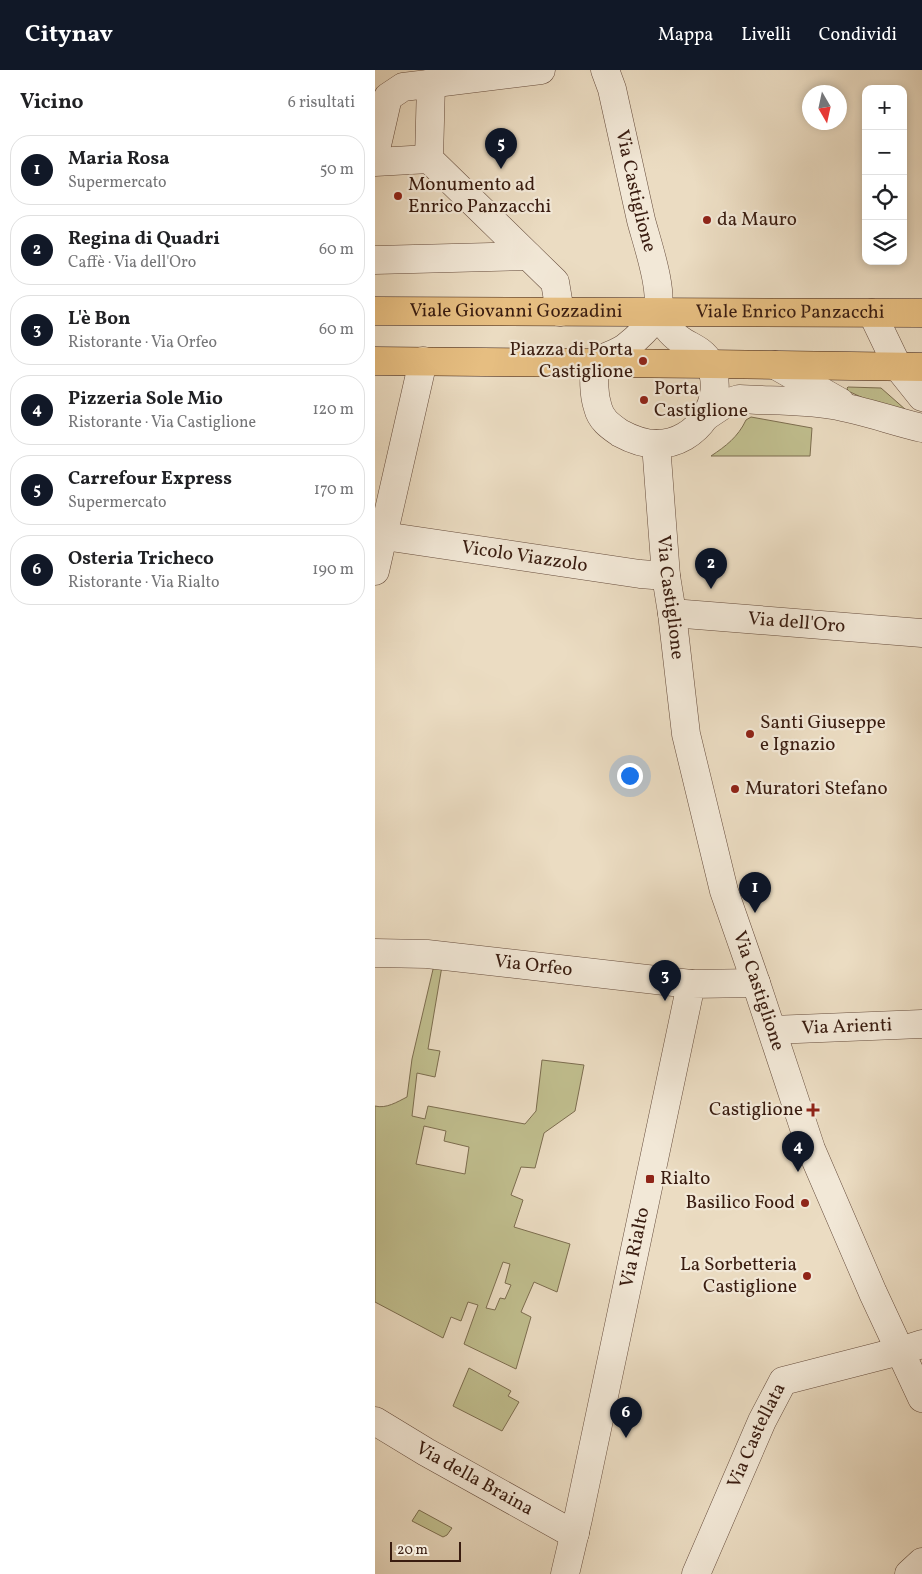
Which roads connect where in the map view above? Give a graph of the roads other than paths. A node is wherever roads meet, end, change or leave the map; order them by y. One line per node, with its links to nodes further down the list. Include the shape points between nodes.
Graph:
1 (541, 70): 3 (street)
2 (605, 70): 11 (street, Via Castiglione, via 655,270)
3 (431, 83): 4 (street, via 403,86 388,96); 5 (street)
4 (375, 154)
5 (429, 159): 6 (street); 7 (street)
6 (375, 162)
7 (528, 256): 8 (street); 10 (street, via 555,282)
8 (375, 260)
9 (375, 311): 10 (main road, Viale Giovanni Gozzadini)
10 (559, 312): 11 (main road, Viale Giovanni Gozzadini)
11 (657, 313): 12 (main road, Viale Enrico Panzacchi); 16 (street, via 649,326 625,347); 17 (street, via 678,338 698,350)
12 (871, 313): 13 (main road, Viale Enrico Panzacchi); 19 (street)
13 (922, 314)
14 (375, 361): 15 (main road)
15 (423, 361): 16 (main road); 25 (street)
16 (595, 363): 17 (main road); 24 (street, via 595,395 604,421 628,437)
17 (710, 364): 18 (main road); 22 (street, via 714,401)
18 (775, 365): 19 (main road); 21 (street)
19 (910, 367): 20 (street)
20 (922, 397)
21 (855, 410): 22 (street, via 814,403 739,399 726,403); 23 (street)
22 (705, 417): 24 (street, via 683,437)
23 (922, 428)
24 (656, 444): 27 (street, Via Castiglione)
25 (384, 536): 26 (street); 27 (street, Vicolo Viazzolo)
26 (375, 571)
27 (666, 576): 28 (street, Via Castiglione)
28 (672, 613): 29 (street, Via dell'Oro); 31 (street, Via Castiglione, via 686,734 724,891)
29 (922, 633)
30 (375, 953): 32 (street, Via Orfeo, via 427,954)
31 (756, 983): 32 (street); 34 (street, Via Castiglione)
32 (691, 984): 38 (street, Via Rialto)
33 (922, 1024): 34 (street, Via Arienti)
34 (772, 1030): 35 (street, Via Castiglione, via 811,1149 873,1293)
35 (911, 1348): 36 (street, Via Castiglione); 41 (street, Via Castellata, via 783,1381 762,1421)
36 (922, 1398)
37 (375, 1421): 38 (street, Via della Braina, via 566,1530)
38 (575, 1532): 40 (street, Via Rialto)
39 (922, 1562): 42 (street)
40 (565, 1574)
41 (696, 1574)
42 (909, 1574)

